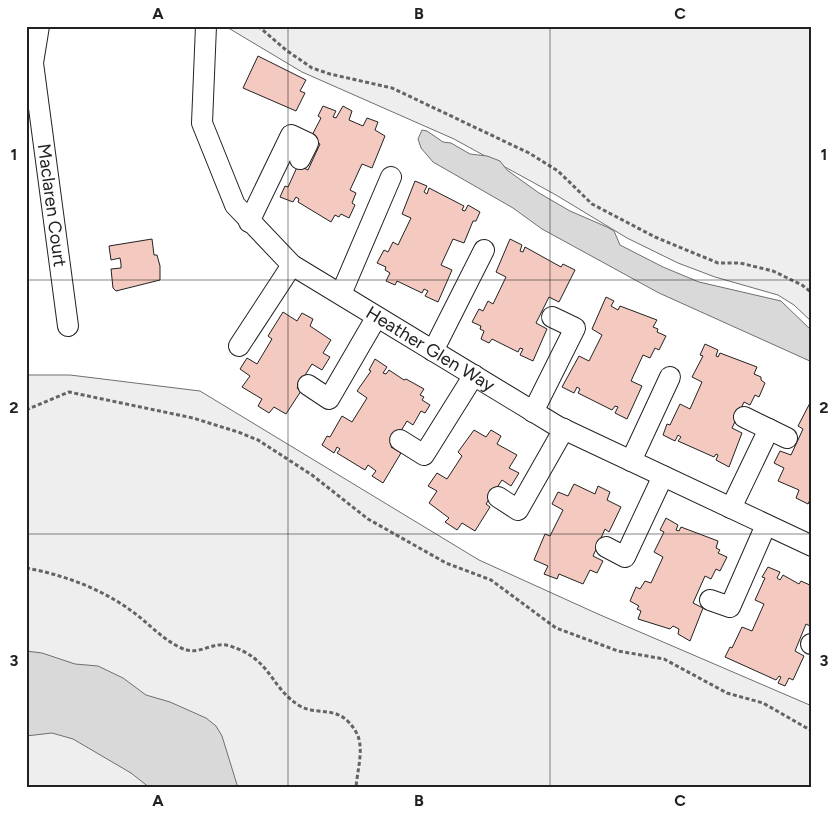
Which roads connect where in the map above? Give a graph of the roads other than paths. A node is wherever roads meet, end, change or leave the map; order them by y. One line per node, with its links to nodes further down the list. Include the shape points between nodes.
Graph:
1 (39, 26): 11 (street, Maclaren Court, via 33,63)
2 (206, 26): 5 (street, Heather Glen Way, via 202,123 235,205)
3 (300, 159): 5 (street, via 308,143 291,135)
4 (390, 177): 8 (street)
5 (249, 222): 7 (street, Heather Glen Way)
6 (484, 250): 13 (street)
7 (292, 265): 8 (street, Heather Glen Way); 12 (street)
8 (341, 294): 10 (street, Heather Glen Way)
9 (552, 317): 17 (street, via 575,328)
10 (376, 318): 13 (street, Heather Glen Way); 16 (street, via 329,399)
11 (68, 326)
12 (238, 346)
13 (433, 351): 14 (street, Heather Glen Way)
14 (474, 375): 17 (street, Heather Glen Way); 22 (street, via 424,455)
15 (670, 377): 23 (street)
16 (308, 386)
17 (533, 412): 19 (street, Heather Glen Way)
18 (744, 417): 20 (street)
19 (564, 429): 23 (street, Heather Glen Way); 25 (street, via 518,510)
20 (769, 429): 21 (street); 26 (street)
21 (787, 438)
22 (400, 440)
23 (631, 461): 24 (street, Heather Glen Way)
24 (663, 476): 26 (street, Heather Glen Way); 29 (street, via 625,557)
25 (498, 497)
26 (731, 508): 27 (street, Heather Glen Way)
27 (766, 525): 28 (street, Heather Glen Way); 30 (street, via 730,607)
28 (812, 546)
29 (606, 547)
30 (710, 600)

